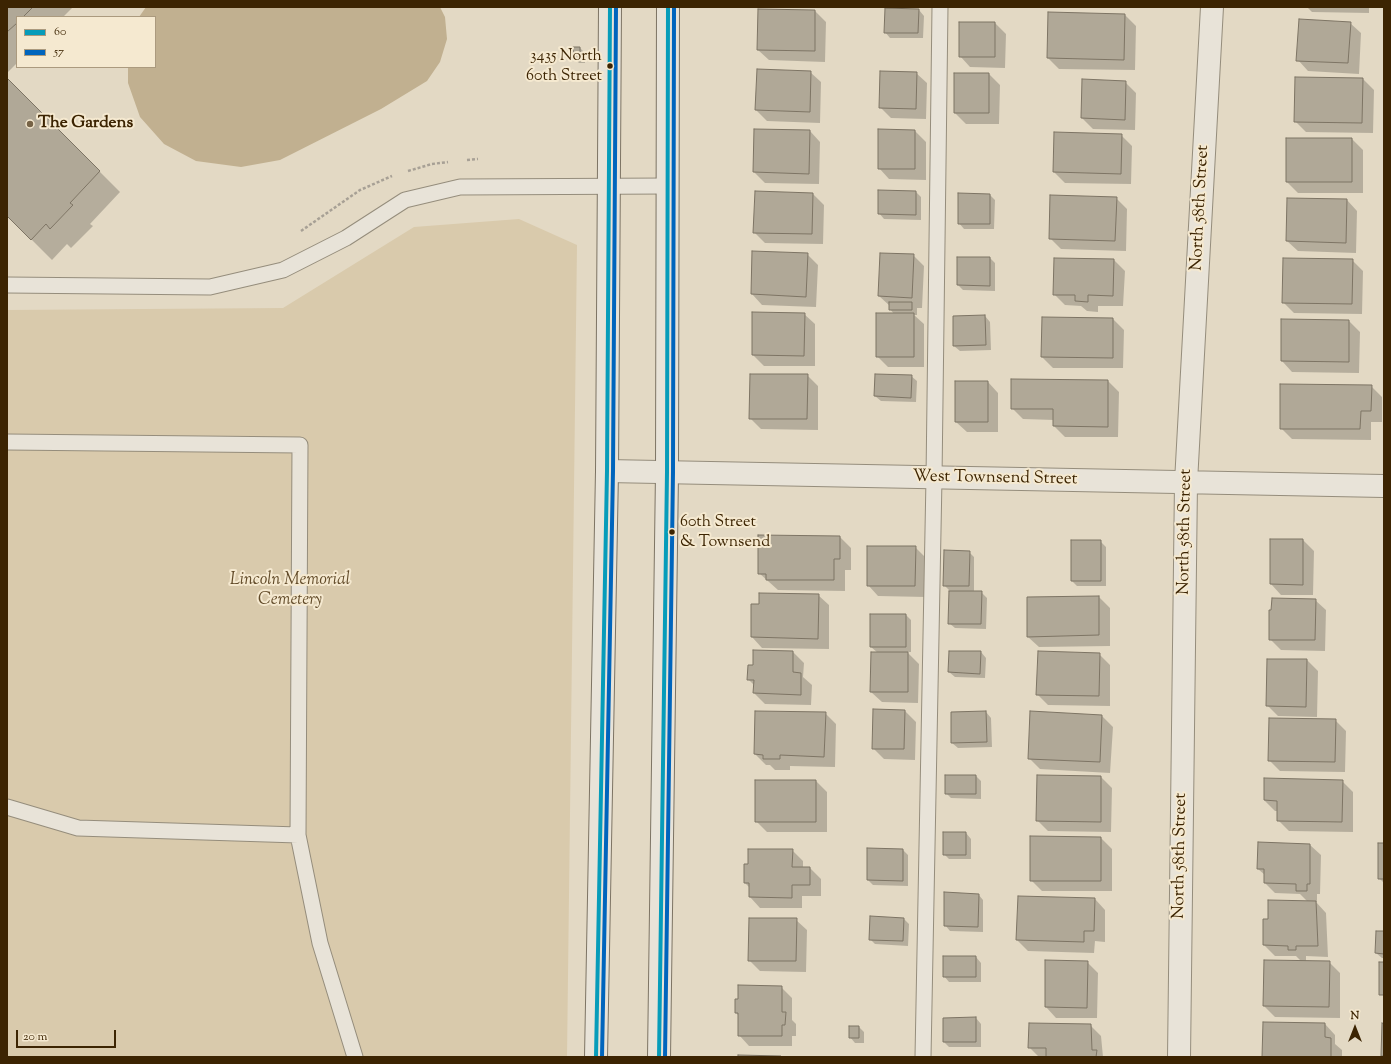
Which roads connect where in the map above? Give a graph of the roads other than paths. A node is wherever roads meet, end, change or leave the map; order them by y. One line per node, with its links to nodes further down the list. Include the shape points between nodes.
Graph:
1 (610, 7): 5 (main road)
2 (668, 7): 6 (main road)
3 (940, 7): 11 (lane)
4 (1212, 7): 12 (main road, North 58th Street)
5 (609, 186): 6 (lane); 7 (lane, via 460,187 405,200 346,238 283,270 210,286); 9 (main road)
6 (668, 186): 10 (main road)
7 (7, 285)
8 (7, 442): 15 (lane, via 300,445)
9 (607, 471): 10 (main road, West Townsend Street); 17 (main road)
10 (667, 472): 11 (main road, West Townsend Street); 18 (main road)
11 (934, 478): 12 (main road, West Townsend Street); 19 (lane)
12 (1186, 482): 13 (main road, West Townsend Street); 20 (main road, North 58th Street)
13 (1384, 486)
14 (7, 807): 15 (lane, via 78,828)
15 (298, 835): 16 (lane, via 320,944)
16 (355, 1057)
17 (596, 1057)
18 (659, 1057)
19 (923, 1057)
20 (1179, 1057)

